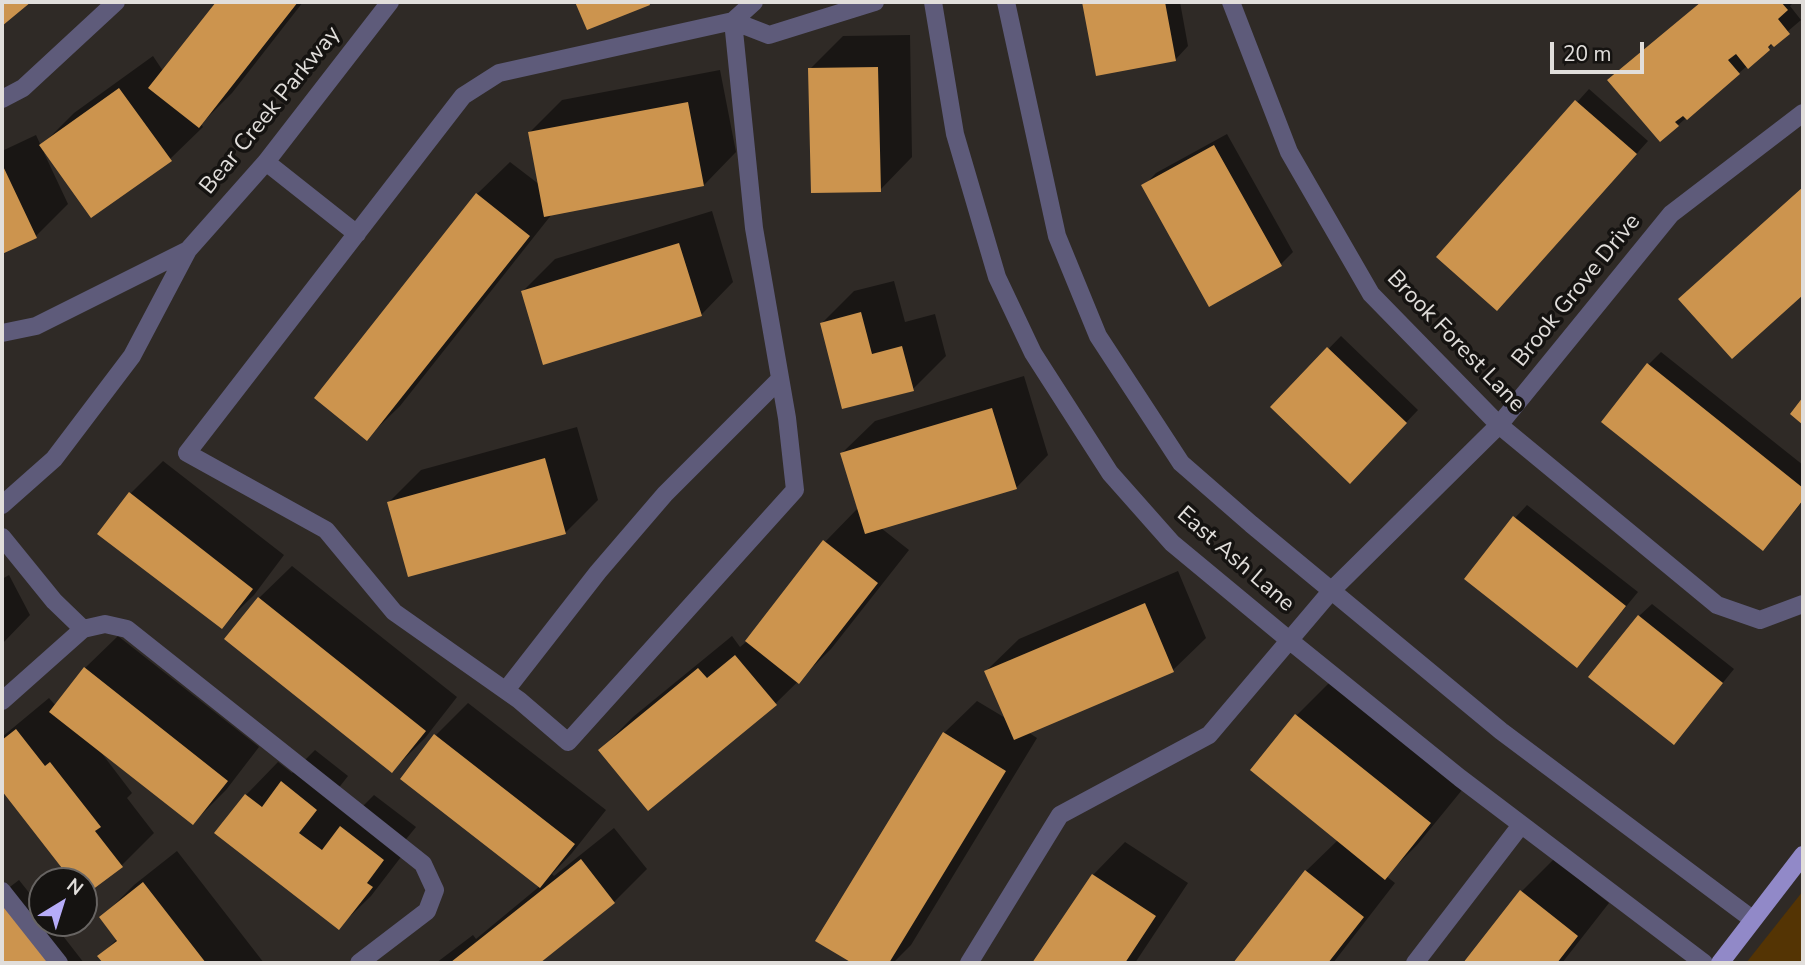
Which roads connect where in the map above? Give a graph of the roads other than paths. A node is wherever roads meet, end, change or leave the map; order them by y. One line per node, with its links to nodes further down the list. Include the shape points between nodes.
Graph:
1 (116, 2): 9 (street, via 23,88)
2 (390, 2): 11 (street, Bear Creek Parkway)
3 (754, 2): 8 (street)
4 (875, 2): 8 (street, via 769,35)
5 (933, 2): 22 (street, East Ash Lane, via 955,134 997,276 1033,353 1110,473 1172,543)
6 (1006, 2): 19 (street, East Ash Lane, via 1057,236 1098,336 1181,463)
7 (1231, 2): 16 (street, Brook Forest Lane, via 1289,152 1370,294)
8 (733, 21): 12 (street, via 499,73 463,96); 15 (street, via 754,228)
9 (2, 99)
10 (1803, 113): 16 (street, Brook Grove Drive, via 1671,214)
11 (266, 162): 12 (street); 13 (street, Bear Creek Parkway)
12 (357, 234): 23 (street, via 187,453 327,530 394,612)
13 (188, 250): 14 (street, Bear Creek Parkway, via 36,326); 17 (street, Bear Creek Parkway, via 132,356 54,459)
14 (2, 333)
15 (780, 379): 23 (street, via 665,494); 23 (street, via 795,490 569,743)
16 (1499, 425): 19 (street, Brook Grove Drive); 20 (street, Brook Forest Lane, via 1717,605 1760,620)
17 (2, 505)
18 (2, 537): 21 (street)
19 (1332, 590): 22 (street, Brook Grove Drive); 28 (street, East Ash Lane, via 1501,731)
20 (1803, 604)
21 (83, 629): 24 (street); 30 (street, via 105,624 127,629 423,864 435,890 427,911)
22 (1289, 640): 25 (street, East Ash Lane); 31 (street, Brook Grove Drive, via 1209,735 1060,815)
23 (506, 690)
24 (2, 701)
25 (1521, 825): 32 (street); 33 (street, East Ash Lane)
26 (1803, 855): 28 (main road)
27 (2, 891): 29 (street)
28 (1752, 919): 34 (main road)
29 (59, 963)
30 (359, 963)
31 (969, 963)
32 (1415, 963)
33 (1703, 963)
34 (1720, 963)

